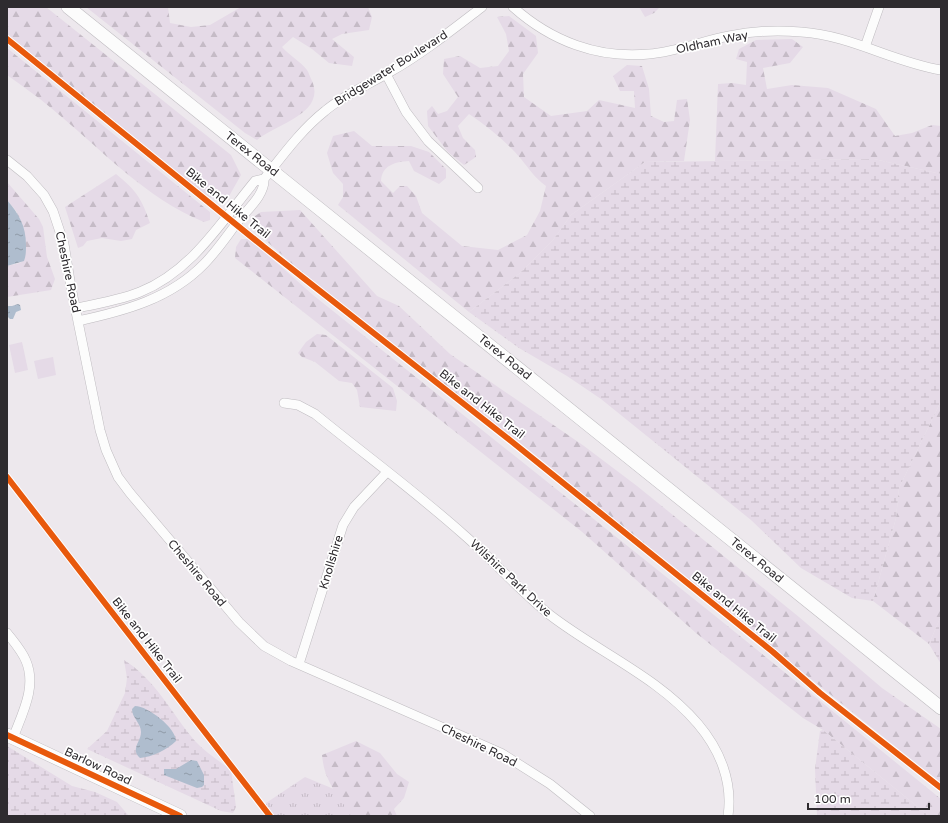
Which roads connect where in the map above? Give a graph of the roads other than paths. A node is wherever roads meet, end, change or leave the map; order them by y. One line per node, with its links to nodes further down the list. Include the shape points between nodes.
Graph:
1 (68, 7): 9 (main road, Terex Road)
2 (482, 7): 7 (street, Bridgewater Boulevard)
3 (513, 7): 5 (street, Oldham Way, via 538,27 564,41 616,54 650,54 729,36 760,32 813,33)
4 (879, 7): 5 (street)
5 (865, 47): 6 (street, Oldham Way)
6 (941, 70)
7 (386, 74): 9 (street, Bridgewater Boulevard, via 345,96 324,111); 10 (street, via 406,112 428,141)
8 (7, 160): 15 (street, Cheshire Road, via 27,176 44,195 53,211 64,244)
9 (268, 174): 11 (street, via 255,181); 12 (street, via 264,187); 21 (main road, Terex Road)
10 (478, 188)
11 (203, 246): 12 (street); 13 (street)
12 (213, 254): 14 (street, via 186,280)
13 (162, 281): 14 (street); 15 (street, via 140,292 109,302)
14 (168, 292): 16 (street, via 132,308)
15 (76, 308): 16 (street, Cheshire Road)
16 (78, 321): 20 (street, Cheshire Road, via 100,430 118,477 254,638)
17 (284, 403): 18 (street, Wilshire Park Drive, via 315,414)
18 (387, 472): 20 (street, Knollshire, via 354,507 343,525); 25 (street, Wilshire Park Drive, via 463,534 547,612 642,676 690,716 709,738 724,769 729,798)
19 (7, 633): 22 (street, via 27,661 30,678 29,697)
20 (299, 664): 24 (street, Cheshire Road, via 502,754 550,784)
21 (941, 708)
22 (10, 737): 23 (main road, Barlow Road)
23 (180, 816)
24 (590, 816)
25 (728, 816)

